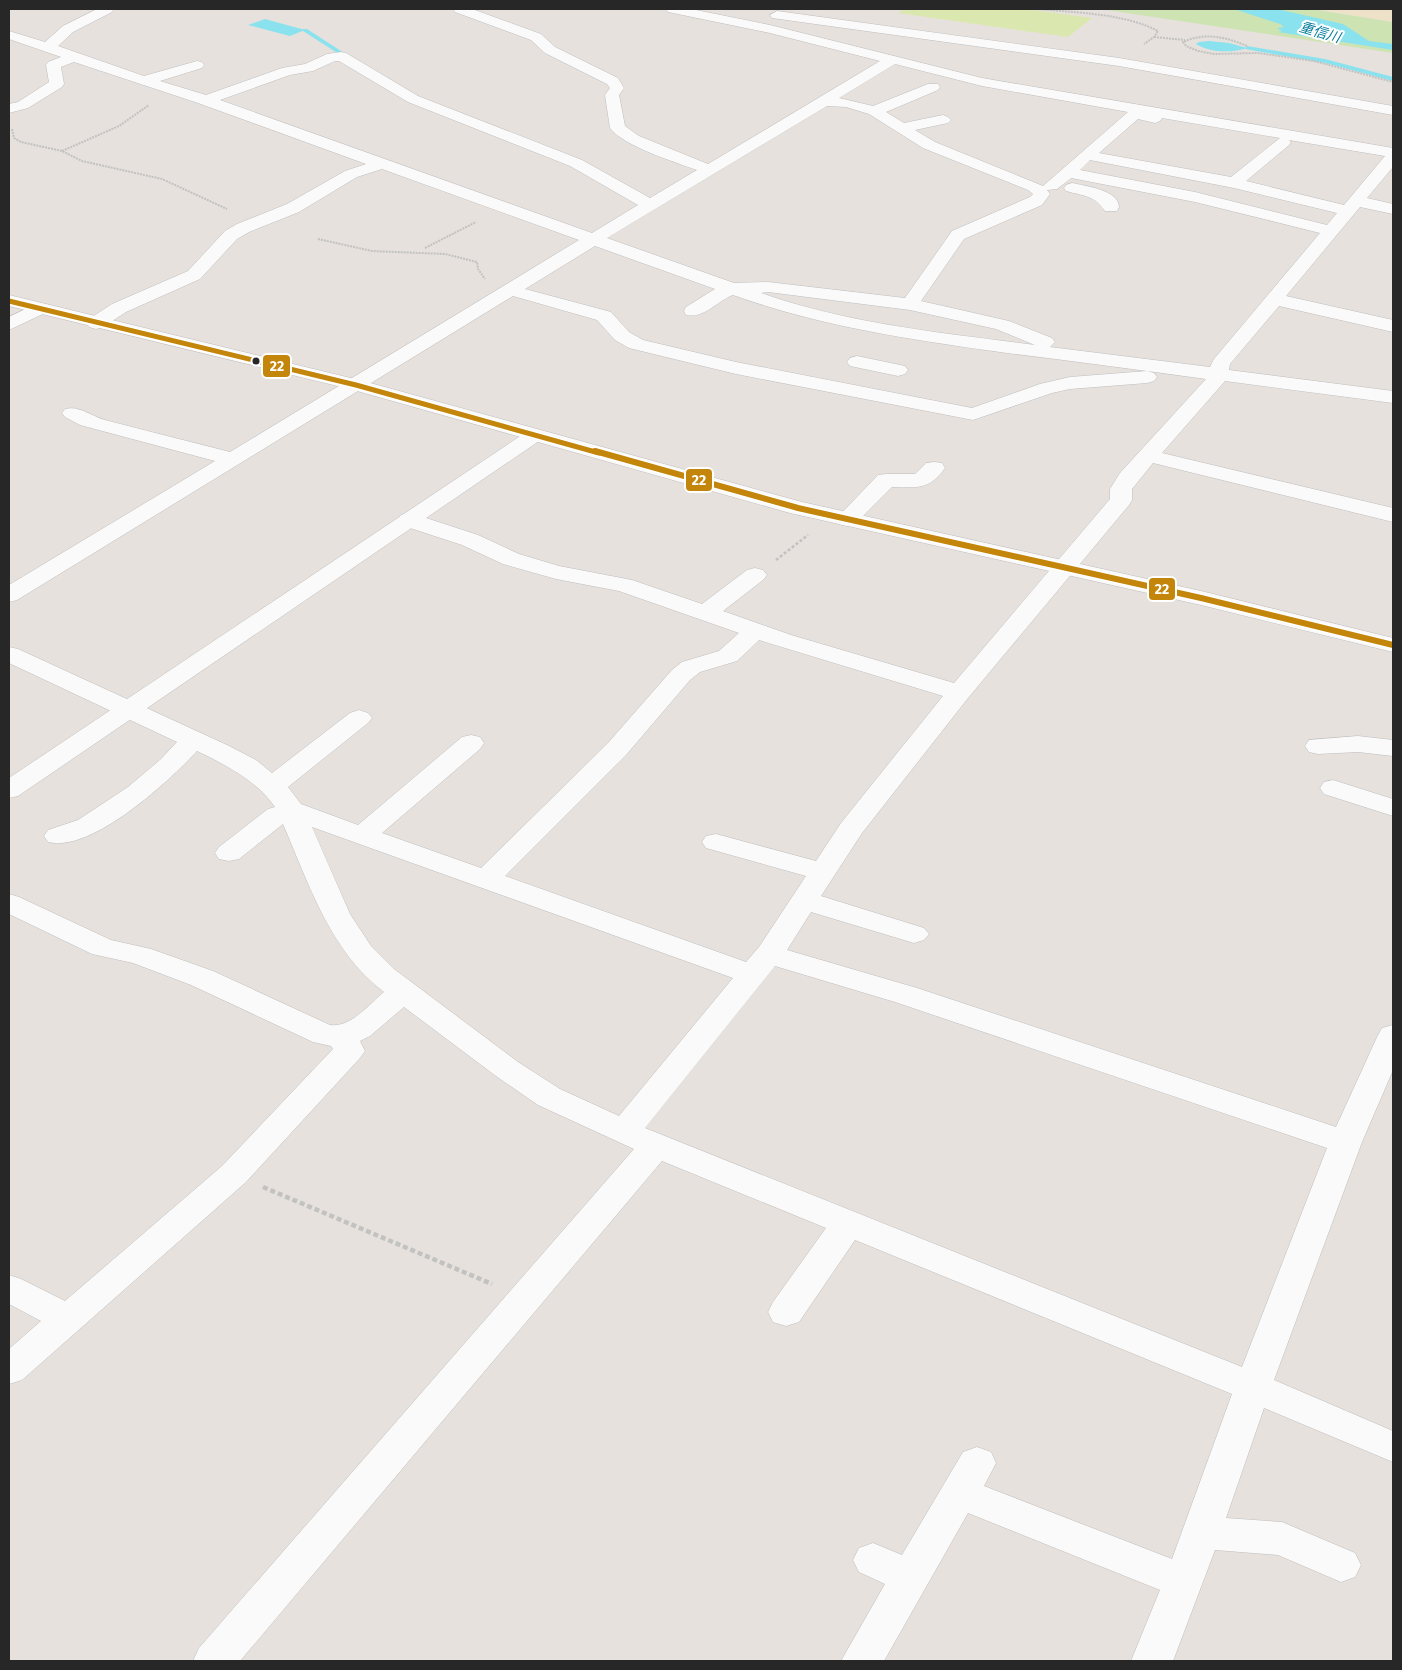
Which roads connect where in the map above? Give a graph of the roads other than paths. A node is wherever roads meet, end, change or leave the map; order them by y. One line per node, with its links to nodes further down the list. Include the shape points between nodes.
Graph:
1 (107, 9): 8 (street, via 68,29)
2 (460, 9): 33 (street, via 536,37 542,46 613,81 617,88 612,95 618,128 622,132)
3 (673, 9): 14 (street, via 770,29)
4 (733, 9): 6 (street)
5 (780, 9): 21 (street, via 1128,56)
6 (883, 30): 9 (street); 10 (street, via 872,37)
7 (9, 35): 8 (street)
8 (47, 46): 11 (street)
9 (1001, 46): 12 (street); 13 (street)
10 (916, 49)
11 (75, 56): 18 (street); 24 (street, via 53,65 57,84 34,100)
12 (969, 57)
13 (1099, 59): 16 (street); 26 (street)
14 (892, 60): 19 (street, via 967,78); 23 (street)
15 (197, 65): 18 (street)
16 (1085, 70)
17 (1009, 72): 19 (street)
18 (144, 80): 22 (street)
19 (1052, 84): 31 (street)
20 (933, 87): 25 (street)
21 (1393, 98)
22 (207, 100): 32 (street); 39 (street, via 287,71 308,68 341,56 413,99 566,159)
23 (825, 100): 25 (street); 33 (street)
24 (11, 109)
25 (874, 111): 28 (street)
26 (1393, 111)
27 (943, 120): 28 (street)
28 (900, 128): 37 (street, via 929,146)
29 (1283, 142): 30 (street, via 1135,114); 31 (street); 35 (street)
30 (1087, 155): 34 (street); 35 (street)
31 (1391, 159): 40 (street)
32 (382, 164): 44 (street); 53 (street, via 351,174 310,200 230,235 194,275 119,308)
33 (710, 170): 39 (street)
34 (1067, 172): 36 (street); 38 (street)
35 (1234, 183): 38 (street, via 1209,186); 40 (street)
36 (1051, 186): 37 (street); 41 (street, via 1096,193 1111,202)
37 (1034, 187): 49 (street, via 1042,194 1036,201 958,235)
38 (1195, 197): 43 (street)
39 (651, 206): 44 (street)
40 (1353, 206): 42 (street); 43 (street)
41 (1111, 207)
42 (1393, 209)
43 (1331, 232): 47 (street)
44 (594, 240): 45 (street); 46 (street)
45 (512, 289): 63 (street); 64 (street, via 604,316 622,336 636,344)
46 (733, 289): 49 (street, via 768,287); 51 (street); 57 (street, via 780,306 852,324)
47 (1274, 299): 52 (street); 55 (street)
48 (9, 301): 50 (street)
49 (910, 304): 57 (street, via 1002,325)
50 (38, 309): 53 (street); 54 (street)
51 (693, 311)
52 (1279, 319): 56 (street); 62 (street, via 1221,363)
53 (96, 323): 63 (street)
54 (9, 324)
55 (1393, 326)
56 (1340, 331)
57 (1071, 356): 61 (street)
58 (856, 362): 59 (street)
59 (878, 366): 60 (street); 64 (street)
60 (898, 370)
61 (1185, 370): 62 (street); 64 (street, via 1148,377 1070,383 973,414)
62 (1218, 374): 65 (street); 68 (street)
63 (356, 386): 67 (street); 69 (street)
64 (852, 391)
65 (1393, 397)
66 (72, 413): 69 (street, via 104,428 136,433)
67 (535, 434): 72 (street, via 715,487); 73 (street)
68 (1148, 456): 71 (street); 74 (street, via 1121,489 1121,500)
69 (233, 460): 77 (street)
70 (934, 468): 72 (street, via 920,481 886,480)
71 (1393, 515)
72 (847, 519): 74 (street)
73 (409, 520): 79 (street, via 470,540 511,559 556,572 624,585); 84 (street)
74 (1065, 568): 81 (street, via 1257,610); 83 (street)
75 (9, 572): 77 (street)
76 (755, 575): 79 (street)
77 (34, 580): 78 (street)
78 (9, 595)
79 (706, 613): 80 (street)
80 (756, 630): 83 (street); 100 (street, via 728,656 691,667 681,675 617,749)
81 (1393, 645)
82 (9, 654): 84 (street)
83 (959, 693): 99 (street, via 851,829)
84 (129, 709): 86 (street); 92 (street)
85 (359, 718): 90 (street)
86 (193, 740): 90 (street, via 247,766); 95 (street, via 137,793 88,826)
87 (472, 742): 96 (street)
88 (1318, 746): 89 (street, via 1358,744)
89 (1393, 748)
90 (272, 786): 94 (street)
91 (1333, 788): 93 (street)
92 (9, 790)
93 (1393, 808)
94 (291, 810): 96 (street); 98 (street, via 278,815); 105 (street, via 336,914 360,952)
95 (58, 836)
96 (363, 836): 100 (street)
97 (716, 842): 99 (street)
98 (229, 853)
99 (823, 872): 101 (street)
100 (486, 879): 104 (street)
101 (804, 900): 103 (street); 104 (street)
102 (9, 903): 107 (street, via 102,947 141,956 193,975 324,1035)
103 (914, 934)
104 (761, 964): 108 (street); 109 (street, via 906,996)
105 (404, 992): 107 (street, via 359,1029); 108 (street, via 549,1097)
106 (1393, 1035): 109 (street)
107 (343, 1037): 113 (street, via 349,1051 234,1174)
108 (641, 1139): 110 (street); 122 (street, via 525,1298)
109 (1346, 1142): 115 (street)
110 (848, 1223): 112 (street); 115 (street)
111 (9, 1288): 113 (street)
112 (786, 1312)
113 (68, 1318): 114 (street)
114 (9, 1370)
115 (1253, 1387): 116 (street); 117 (street)
116 (1393, 1447)
117 (1202, 1532): 119 (street, via 1282,1539); 121 (street)
118 (873, 1560): 120 (street)
119 (1341, 1566)
120 (911, 1578): 121 (street, via 968,1478); 123 (street)
121 (1184, 1582): 124 (street)
122 (214, 1661)
123 (862, 1661)
124 (1152, 1661)

